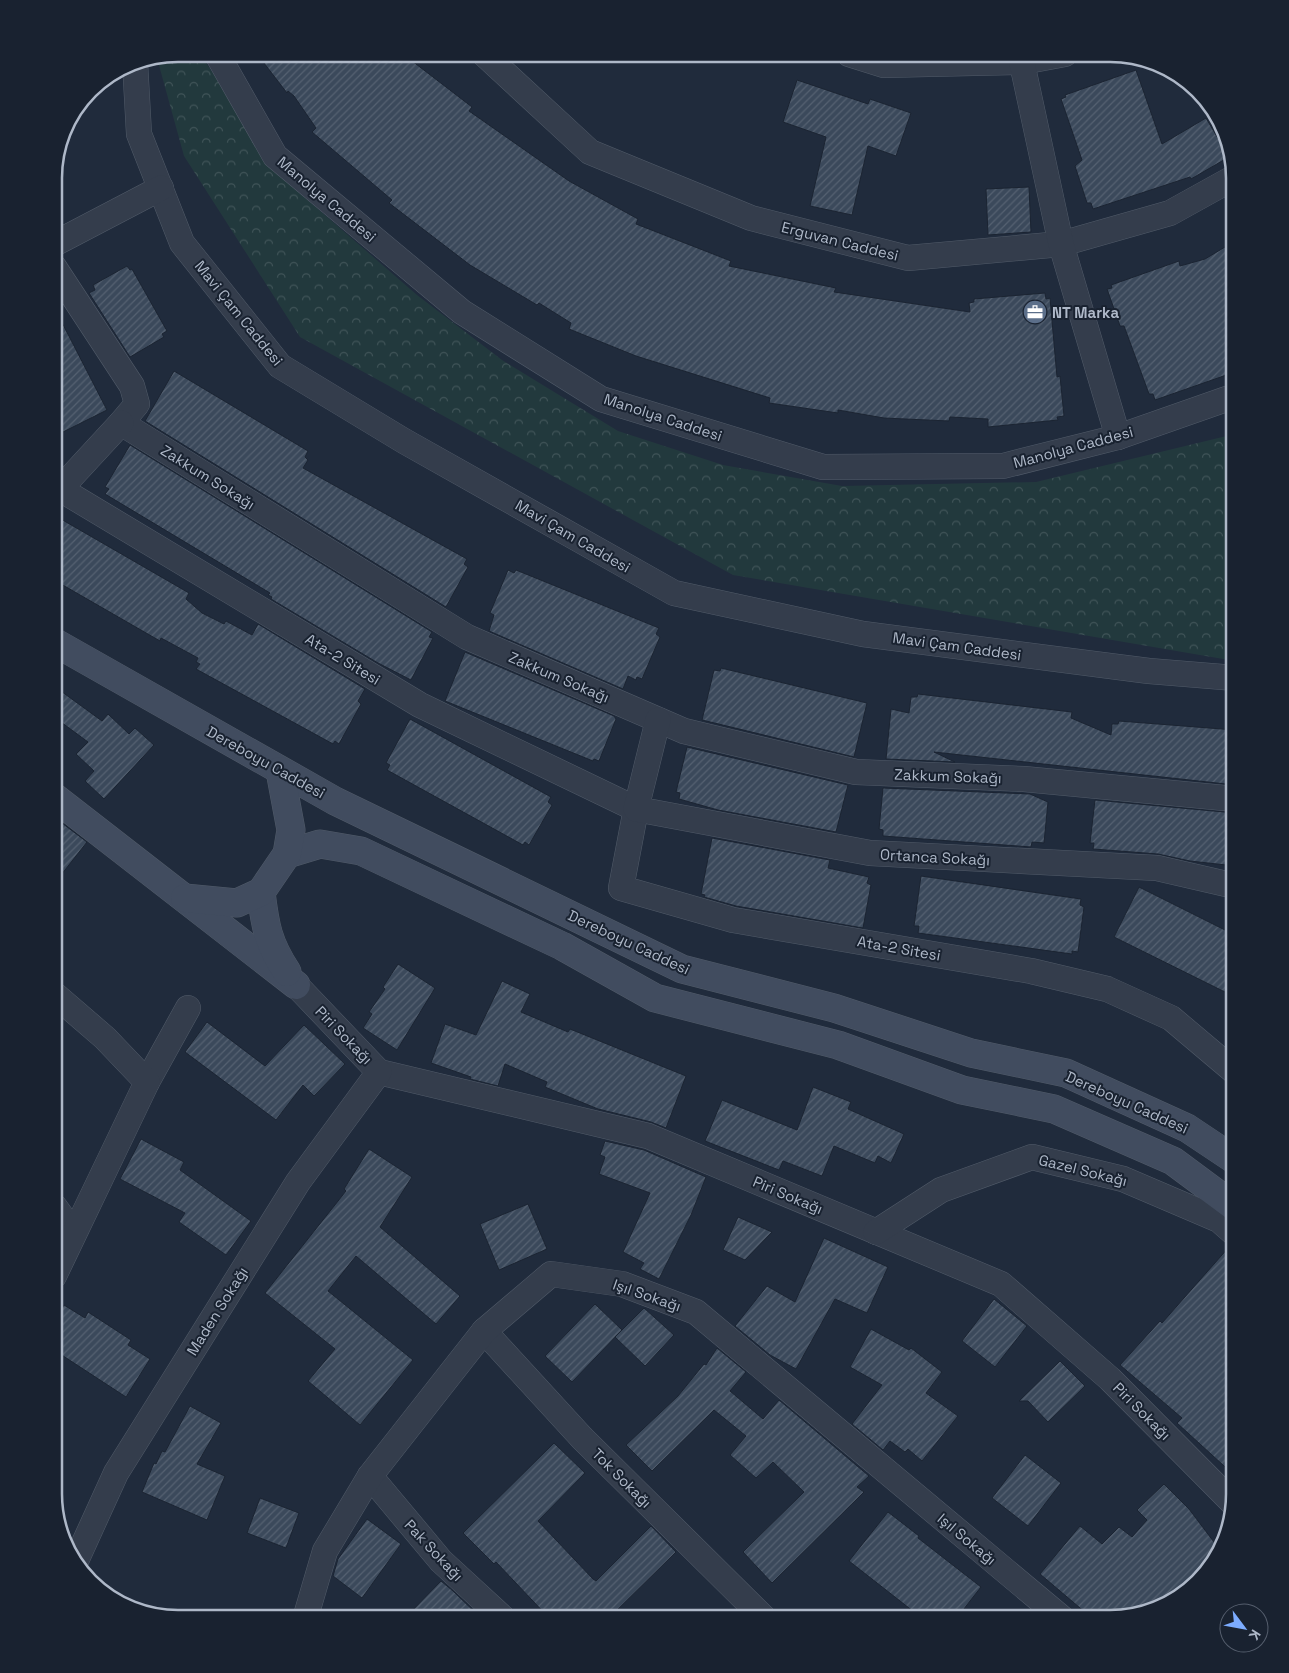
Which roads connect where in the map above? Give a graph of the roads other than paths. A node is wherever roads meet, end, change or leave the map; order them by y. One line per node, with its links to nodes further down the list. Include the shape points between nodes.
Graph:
1 (222, 62): 14 (street, Manolya Caddesi, via 275,156 462,312 601,399 823,467 1003,466)
2 (493, 62): 10 (street, Erguvan Caddesi, via 590,152 751,218 908,258)
3 (877, 63): 4 (street)
4 (927, 63)
5 (1022, 63): 10 (street)
6 (135, 71): 8 (street, Mavi Çam Caddesi, via 139,134)
7 (1226, 182): 10 (street, Erguvan Caddesi, via 1170,212)
8 (160, 188): 9 (street); 18 (street, Mavi Çam Caddesi, via 182,243 280,366 404,441 674,594 863,634 1149,672)
9 (63, 239)
10 (1060, 244): 14 (street)
11 (63, 281): 13 (street, via 132,386 137,404)
12 (1226, 399): 14 (street, Manolya Caddesi)
13 (121, 423): 15 (street); 19 (street, Zakkum Sokağı, via 467,637)
14 (1118, 437)
15 (63, 484)
16 (63, 493): 23 (street, Ata-2 Sitesi, via 420,705)
17 (63, 647): 20 (main road, Dereboyu Caddesi)
18 (1226, 677)
19 (658, 720): 21 (street, Zakkum Sokağı, via 684,731 856,772 1024,779); 23 (street, Ata-2 Sitesi)
20 (280, 771): 24 (main road, via 291,830); 34 (main road, Dereboyu Caddesi, via 682,969 834,1008 971,1053 1066,1073 1187,1128)
21 (1226, 798)
22 (63, 804): 27 (main road)
23 (636, 809): 25 (street, Ortanca Sokağı, via 870,853 1157,868); 31 (street, Ata-2 Sitesi, via 621,888 733,920 1031,971 1106,989 1171,1018)
24 (287, 854): 26 (main road); 35 (main road, via 320,844 361,851 562,946 655,998 838,1045 962,1090 1054,1109 1173,1161)
25 (1226, 884)
26 (261, 892): 27 (main road, via 237,903); 28 (main road, via 265,925 273,950)
27 (185, 898): 28 (main road)
28 (296, 985): 32 (street, Piri Sokağı)
29 (62, 1001): 33 (street)
30 (188, 1008): 33 (street)
31 (1226, 1064)
32 (379, 1072): 39 (street, Piri Sokağı, via 648,1136); 44 (street, Maden Sokağı, via 298,1182 116,1473)
33 (147, 1082): 38 (street)
34 (1226, 1154)
35 (1226, 1201)
36 (62, 1217): 38 (street)
37 (1226, 1227): 39 (street, Gazel Sokağı, via 1218,1220 1123,1179 1032,1157 941,1190)
38 (73, 1232): 40 (street)
39 (876, 1232): 43 (street, Piri Sokağı, via 1001,1284 1110,1380)
40 (62, 1257)
41 (484, 1331): 42 (street, Işıl Sokağı); 47 (street, Tok Sokağı, via 582,1438); 48 (street, Işıl Sokağı, via 551,1274 622,1284 696,1312)
42 (370, 1476): 45 (street, Işıl Sokağı, via 325,1551); 46 (street, Pak Sokağı, via 441,1561)
43 (1226, 1495)
44 (79, 1554)
45 (306, 1611)
46 (495, 1611)
47 (757, 1611)
48 (1053, 1611)

